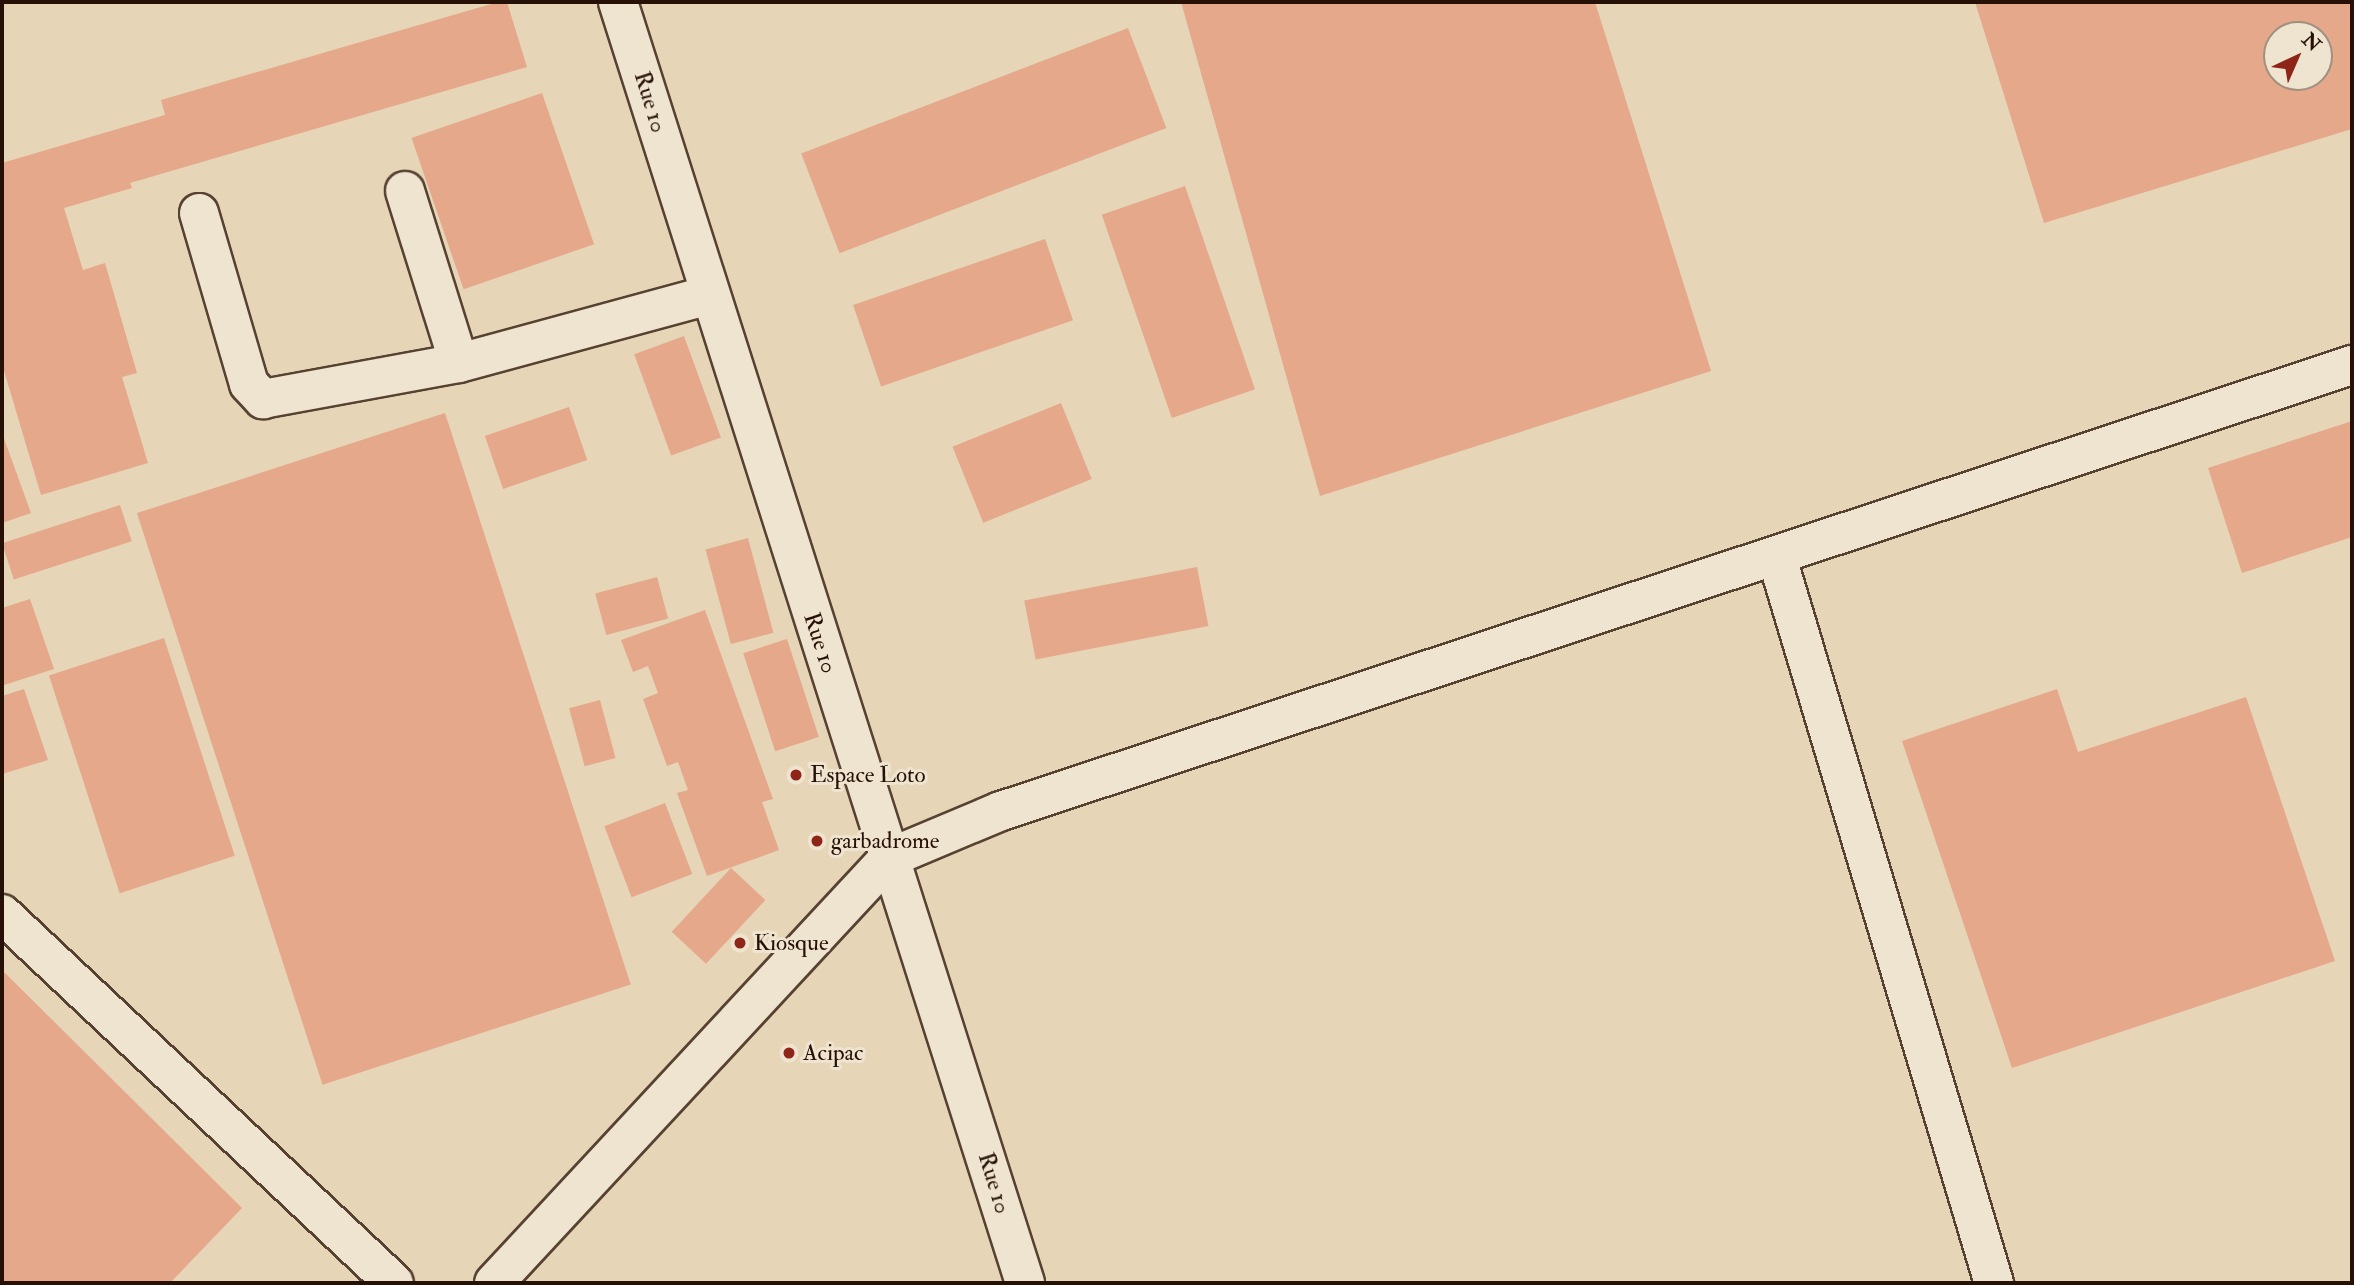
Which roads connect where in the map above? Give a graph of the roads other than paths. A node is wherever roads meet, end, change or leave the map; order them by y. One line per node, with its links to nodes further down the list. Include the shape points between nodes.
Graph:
1 (618, 2): 4 (street, Rue 10)
2 (405, 191): 5 (street)
3 (198, 214): 5 (street, via 249,384 263,399)
4 (710, 295): 5 (street); 8 (street, Rue 10)
5 (459, 363)
6 (2352, 365): 7 (street)
7 (1777, 558): 8 (street, via 1001,811); 13 (street, via 1855,836)
8 (889, 858): 11 (street); 12 (street, Rue 10)
9 (2, 914): 10 (street)
10 (394, 1283)
11 (494, 1283)
12 (1024, 1283)
13 (1994, 1283)

